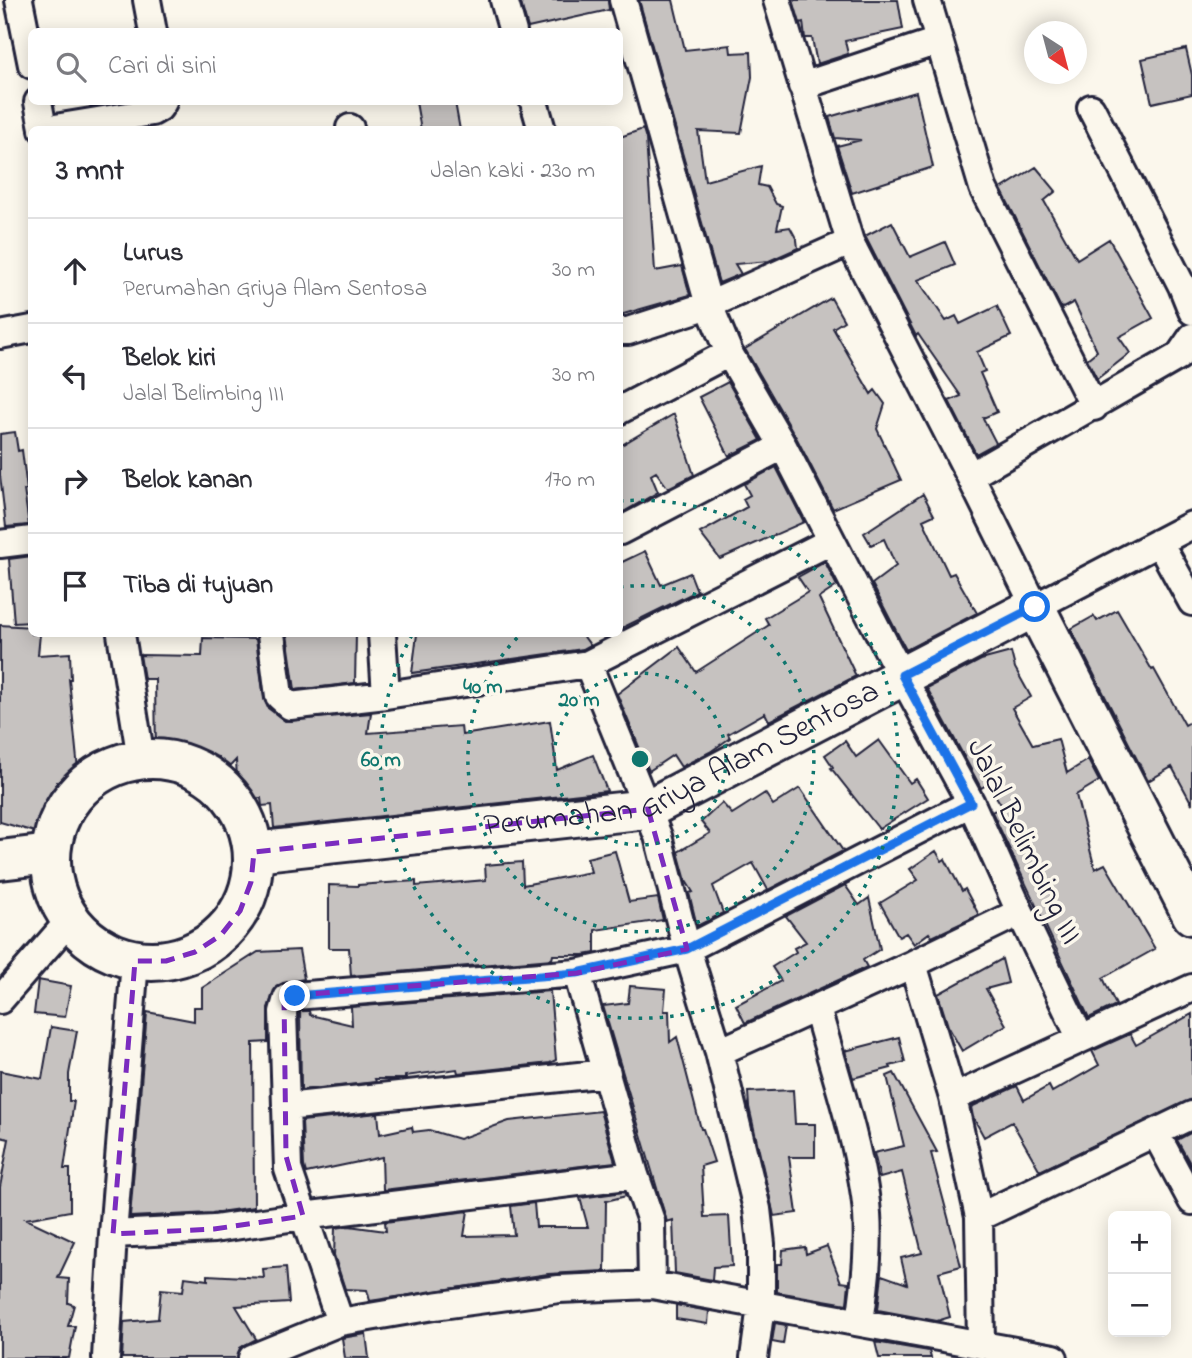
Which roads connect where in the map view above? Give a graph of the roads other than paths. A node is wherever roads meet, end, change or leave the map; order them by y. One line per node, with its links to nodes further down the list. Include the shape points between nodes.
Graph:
1 (19, 0): 10 (street)
2 (147, 0): 7 (street)
3 (504, 0): 8 (street)
4 (623, 0): 20 (street, Jalal Belimbing III)
5 (777, 0): 11 (street)
6 (927, 0): 9 (street)
7 (152, 28)
8 (512, 28)
9 (938, 41): 11 (street); 27 (street, via 983,188)
10 (28, 45)
11 (802, 86): 19 (street)
12 (39, 105): 16 (street)
13 (161, 105): 17 (street, via 152,112)
14 (535, 105): 18 (street)
15 (1091, 108): 21 (street)
16 (42, 126)
17 (62, 126)
18 (541, 126)
19 (850, 242): 20 (street); 30 (street)
20 (709, 305): 22 (street); 26 (street, Jalal Belimbing III)
21 (1192, 311)
22 (623, 330)
23 (28, 331): 24 (street)
24 (0, 335)
25 (1192, 337): 27 (street, via 1179,356)
26 (729, 353): 28 (street); 29 (street, Jalal Belimbing III)
27 (1094, 407): 30 (street)
28 (623, 408)
29 (783, 446): 32 (street); 34 (street, Jalal Belimbing III)
30 (970, 475): 38 (street)
31 (1192, 525): 35 (street)
32 (623, 529)
33 (28, 540): 36 (street)
34 (831, 541): 42 (street); 43 (street, Jalal Belimbing III)
35 (1159, 542): 37 (street); 38 (street)
36 (0, 544)
37 (1192, 602)
38 (1035, 607): 43 (street, Perumahan Griya Alam Sentosa); 52 (street)
39 (121, 637): 45 (street)
40 (271, 637): 44 (street, via 279,696 290,706)
41 (382, 637): 44 (street)
42 (588, 664): 44 (street); 47 (street)
43 (902, 675): 46 (street, Jalal Belimbing III); 47 (street, Perumahan Griya Alam Sentosa)
44 (386, 695)
45 (141, 759): 48 (street, via 186,764 225,789 244,818); 49 (street, via 96,775 78,790 54,831)
46 (971, 803): 51 (street, Jalal Belimbing III); 54 (street)
47 (648, 809): 48 (street, Perumahan Griya Alam Sentosa); 54 (street)
48 (254, 852): 55 (street, via 251,882 240,911 221,935 195,952 166,961)
49 (50, 854): 50 (street); 53 (street, via 51,877)
50 (0, 860)
51 (1020, 912): 56 (street); 61 (street, Jalal Belimbing III)
52 (1192, 915)
53 (69, 921): 55 (street, via 87,940 110,954); 59 (street)
54 (687, 949): 57 (street); 62 (street)
55 (135, 961): 72 (street)
56 (913, 964): 60 (street); 64 (street)
57 (577, 973): 63 (street); 65 (street, via 292,996 283,1012)
58 (1192, 988): 61 (street)
59 (0, 1000)
60 (817, 1008): 62 (street); 76 (street, via 866,1196 867,1272)
61 (1081, 1039): 64 (street)
62 (719, 1052): 74 (street, via 757,1209)
63 (607, 1073): 65 (street); 68 (street)
64 (953, 1098): 71 (street)
65 (286, 1107): 70 (street, via 288,1169)
66 (1192, 1115): 67 (street)
67 (1156, 1134): 69 (street); 71 (street)
68 (635, 1175): 70 (street); 73 (street, via 651,1221)
69 (1192, 1201)
70 (303, 1216): 72 (street, via 214,1229); 75 (street)
71 (979, 1217): 77 (street)
72 (113, 1234): 78 (street)
73 (652, 1285): 74 (street); 75 (street, via 559,1289)
74 (761, 1306): 76 (street); 80 (street)
75 (340, 1322): 79 (street)
76 (860, 1322): 77 (street)
77 (981, 1345): 81 (street)
78 (106, 1358)
79 (252, 1358)
80 (754, 1358)
81 (1054, 1358)

